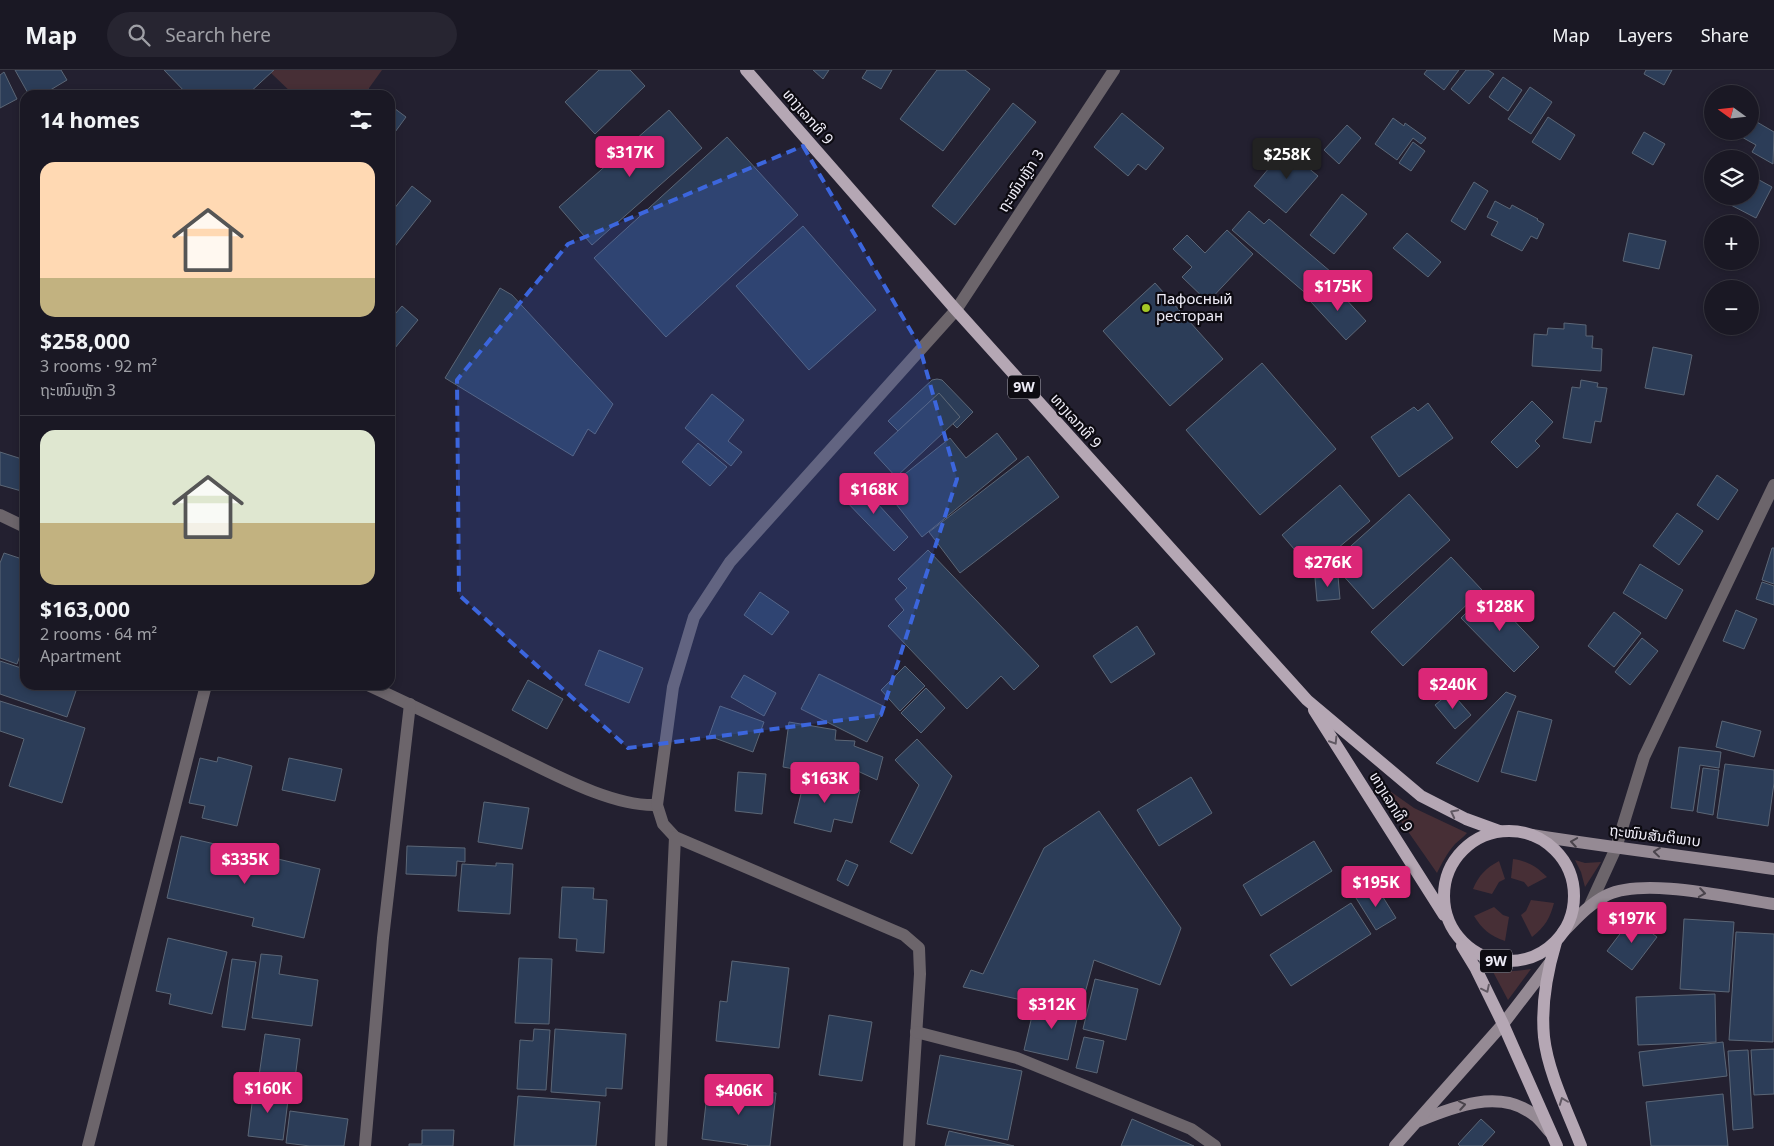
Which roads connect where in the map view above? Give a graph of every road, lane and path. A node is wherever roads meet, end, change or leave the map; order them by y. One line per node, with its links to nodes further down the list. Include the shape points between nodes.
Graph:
1 (746, 70): 3 (main road, ທາງເລກທີ 9 / 9W)
2 (1114, 70): 3 (street, ຖະໜົນຫຼັກ 3)
3 (956, 310): 9 (main road, ທາງເລກທີ 9 / 9W); 11 (street, ຖະໜົນຫຼັກ 3, via 730,562 694,617 673,687)
4 (1774, 484): 15 (street, via 1644,757)
5 (0, 515): 6 (street)
6 (20, 525)
7 (205, 690): 26 (street)
8 (379, 690): 10 (street)
9 (1307, 700): 12 (main road, ທາງເລກທີ 9 / 9W, one-way to 9, via 1420,796); 19 (main road, ທາງເລກທີ 9 / 9W, one-way to 19)
10 (410, 704): 11 (street, via 576,784 614,798 645,806); 27 (street, via 383,938)
11 (657, 805): 14 (street, via 664,824)
12 (1499, 831): 13 (main road, ທາງເລກທີ 9 / 9W); 19 (main road, ທາງເລກທີ 9 / 9W, via 1467,845 1452,864 1444,892)
13 (1532, 835): 15 (street, ຖະໜົນສັນຕິພາບ, one-way to 13); 20 (main road, ທາງເລກທີ 9 / 9W, via 1551,846 1571,875 1573,905 1569,922)
14 (675, 837): 23 (street, via 904,935 919,948); 28 (street)
15 (1616, 848): 16 (street, ຖະໜົນສັນຕິພາບ, one-way to 15); 18 (street)
16 (1774, 869)
17 (1774, 904): 18 (street, one-way to 17, via 1608,894 1634,888 1670,888)
18 (1590, 905): 20 (street)
19 (1450, 926): 20 (main road, ທາງເລກທີ 9 / 9W, via 1469,949 1502,962 1536,956); 22 (main road, ທາງເລກທີ 9 / 9W, one-way to 22)
20 (1560, 937): 21 (main road, ທາງເລກທີ 9 / 9W)
21 (1549, 964): 22 (street); 32 (main road, ທາງເລກທີ 9 / 9W, one-way to 21, via 1552,1070 1544,1037)
22 (1503, 1024): 24 (street); 25 (main road, ທາງເລກທີ 9 / 9W)
23 (916, 1032): 29 (street); 30 (street, via 1017,1058 1191,1129)
24 (1416, 1122): 25 (street, one-way to 25, via 1454,1106 1502,1102 1534,1115); 31 (street)
25 (1555, 1140)
26 (88, 1146)
27 (365, 1146)
28 (661, 1146)
29 (909, 1146)
30 (1215, 1146)
31 (1395, 1146)
32 (1581, 1146)

